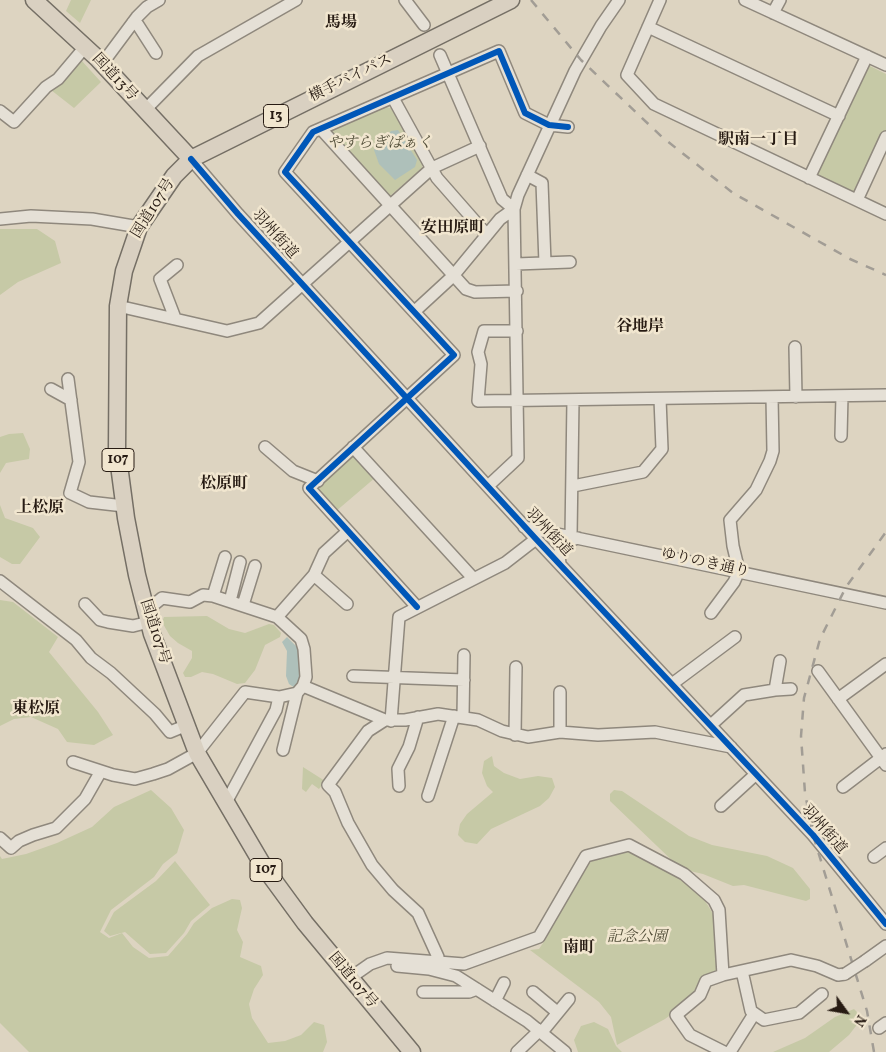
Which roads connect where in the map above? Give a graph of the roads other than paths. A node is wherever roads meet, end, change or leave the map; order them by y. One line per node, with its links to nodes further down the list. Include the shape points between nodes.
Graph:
1 (34, 0): 14 (highway, 国道13号)
2 (158, 0): 11 (street, via 146,7)
3 (296, 0): 22 (street, via 198,56)
4 (405, 0): 12 (street)
5 (619, 0): 25 (street, via 574,71)
6 (660, 0): 13 (street)
7 (745, 0): 10 (street)
8 (780, 0): 10 (street)
9 (510, 1): 30 (highway, 横手バイパス / 13)
10 (773, 13): 17 (street)
11 (134, 22): 15 (street); 18 (street)
12 (424, 25)
13 (648, 27): 24 (street); 33 (street, via 627,75 654,104)
14 (85, 47): 18 (highway, 国道13号); 23 (street, via 14,122)
15 (156, 53)
16 (440, 55): 20 (street)
17 (867, 56): 19 (street); 24 (street)
18 (102, 64): 22 (highway, 国道13号)
19 (886, 65)
20 (449, 74): 21 (street); 25 (street, via 499,51 525,113); 29 (street)
21 (393, 98): 27 (street); 31 (street)
22 (145, 110): 30 (highway, 国道13号)
23 (0, 111)
24 (839, 116): 33 (street)
25 (549, 125): 26 (street); 32 (street)
26 (568, 127)
27 (321, 128): 35 (street); 41 (street, via 313,132 285,172)
28 (886, 139): 34 (street)
29 (480, 146): 31 (street); 36 (street, via 502,199)
30 (191, 159): 39 (highway, 国道107号 / 107, via 174,176); 47 (street, 羽州街道)
31 (432, 168): 35 (street); 40 (street)
32 (527, 175): 36 (street); 43 (street, via 542,183)
33 (809, 178): 34 (street)
34 (856, 200): 37 (street)
35 (390, 205): 41 (street); 46 (street)
36 (514, 209): 40 (street, via 500,219); 44 (street)
37 (886, 214)
38 (0, 219): 39 (street, via 31,216 83,218)
39 (139, 227): 49 (highway, 国道107号 / 107, via 124,272)
40 (487, 235): 46 (street)
41 (350, 240): 47 (street); 50 (street)
42 (570, 262): 43 (street)
43 (545, 263): 44 (street)
44 (516, 264): 48 (street)
45 (177, 265): 51 (street, via 160,279)
46 (454, 276): 48 (street, via 466,289 475,292); 50 (street)
47 (302, 284): 51 (street, via 259,323 227,331); 60 (street, 羽州街道)
48 (517, 291): 52 (street)
49 (118, 306): 51 (street); 71 (highway, 国道107号 / 107, via 116,450)
50 (415, 312): 60 (street, via 454,355)
51 (175, 318)
52 (517, 331): 63 (street); 63 (street, via 484,331 478,352 481,364 478,401)
53 (795, 347): 59 (street)
54 (68, 379): 62 (street)
55 (51, 389): 62 (street)
56 (886, 395): 57 (street)
57 (842, 396): 59 (street); 65 (street)
58 (772, 397): 59 (street); 61 (street); 80 (street, via 773,451 770,461 756,490 730,520)
59 (796, 397)
60 (406, 398): 67 (street); 69 (street, 羽州街道)
61 (660, 399): 64 (street); 70 (street, via 662,449 643,472)
62 (71, 400): 71 (street, via 79,462 70,492 89,502)
63 (518, 400): 64 (street); 69 (street, via 518,458)
64 (573, 400): 70 (street)
65 (842, 436)
66 (264, 447): 68 (street, via 293,471)
67 (354, 447): 68 (street); 82 (street)
68 (318, 481): 73 (street, via 310,488)
69 (488, 486): 72 (street, 羽州街道)
70 (573, 486): 74 (street)
71 (124, 506): 92 (highway, 国道107号 / 107)
72 (524, 526): 74 (street, ゆりのき通り); 75 (street, 羽州街道)
73 (348, 532): 81 (street, via 324,553); 90 (street)
74 (575, 537): 78 (street, via 564,545 559,554); 80 (street, ゆりのき通り)
75 (536, 539): 78 (street, 羽州街道); 82 (street, via 505,563)
76 (225, 557): 84 (street)
77 (240, 562): 85 (street)
78 (560, 564): 103 (street, 羽州街道)
79 (255, 566): 89 (street)
80 (739, 571): 86 (street, ゆりのき通り); 91 (street)
81 (314, 575): 88 (street); 93 (street)
82 (473, 578): 90 (street)
83 (0, 581): 113 (street, via 76,640 170,732)
84 (213, 596): 85 (street); 92 (street, via 203,596 190,602 162,598)
85 (230, 601): 89 (street)
86 (886, 603)
87 (86, 604): 92 (street, via 100,620 108,622 133,626)
88 (347, 604)
89 (243, 605): 93 (street)
90 (417, 607): 101 (street, via 399,617)
91 (710, 613)
92 (147, 617): 113 (highway, 国道107号 / 107)
93 (277, 617): 105 (street, via 301,639 306,662)
94 (736, 637): 103 (street)
95 (464, 656): 102 (street)
96 (780, 661): 106 (street)
97 (886, 664): 109 (street)
98 (516, 667): 116 (street)
99 (818, 671): 109 (street)
100 (353, 676): 101 (street)
101 (394, 677): 102 (street); 112 (street)
102 (464, 680): 110 (street)
103 (672, 684): 114 (street, 羽州街道)
104 (791, 689): 106 (street)
105 (300, 690): 108 (street); 112 (street); 118 (street)
106 (776, 690): 114 (street, via 744,695)
107 (560, 692): 115 (street)
108 (279, 697): 119 (street, via 245,692); 127 (street, via 276,710 229,797)
109 (838, 699): 120 (street)
110 (458, 716): 111 (street); 116 (street); 126 (street)
111 (418, 717): 112 (street); 124 (street, via 398,769)
112 (388, 721): 135 (street, via 368,731 328,785 335,792 372,865 418,913)
113 (187, 725): 119 (highway, 国道107号 / 107)
114 (710, 725): 117 (street, 羽州街道)
115 (560, 732): 116 (street, via 528,737); 117 (street, via 598,735 655,732)
116 (515, 734)
117 (731, 747): 123 (street, 羽州街道)
118 (283, 750)
119 (197, 752): 122 (street, via 168,769 135,779); 127 (highway, 国道107号 / 107)
120 (884, 759): 125 (street)
121 (72, 762): 122 (street)
122 (101, 771): 129 (street, via 85,799 56,828 26,838 11,848)
123 (756, 774): 128 (street); 132 (street, 羽州街道, via 816,839)
124 (399, 786)
125 (843, 787)
126 (428, 796)
127 (223, 800): 138 (highway, 国道107号 / 107, via 264,867)
128 (721, 806)
129 (0, 838)
130 (886, 848): 131 (street)
131 (874, 856)
132 (886, 924)
133 (886, 946): 136 (street, bridge, via 842,977 792,960)
134 (370, 964): 135 (street); 137 (street, via 387,958 464,964 539,937 586,856 629,845 684,874 714,900 720,910); 138 (street)
135 (439, 965): 140 (street)
136 (742, 971): 137 (street); 147 (street)
137 (723, 975): 152 (street, via 706,981 700,995 676,1016 690,1035)
138 (350, 978): 149 (highway, 国道107号 / 107)
139 (504, 983): 145 (street)
140 (477, 989): 141 (street, via 469,992); 145 (street)
141 (423, 992)
142 (533, 992): 146 (street)
143 (822, 994): 147 (street, via 799,1012 764,1020)
144 (569, 999): 146 (street)
145 (495, 1001): 148 (street)
146 (557, 1012): 148 (street)
147 (754, 1014): 153 (street)
148 (541, 1031): 150 (street); 151 (street)
149 (412, 1052)
150 (517, 1052)
151 (565, 1052)
152 (724, 1052)
153 (730, 1052)

